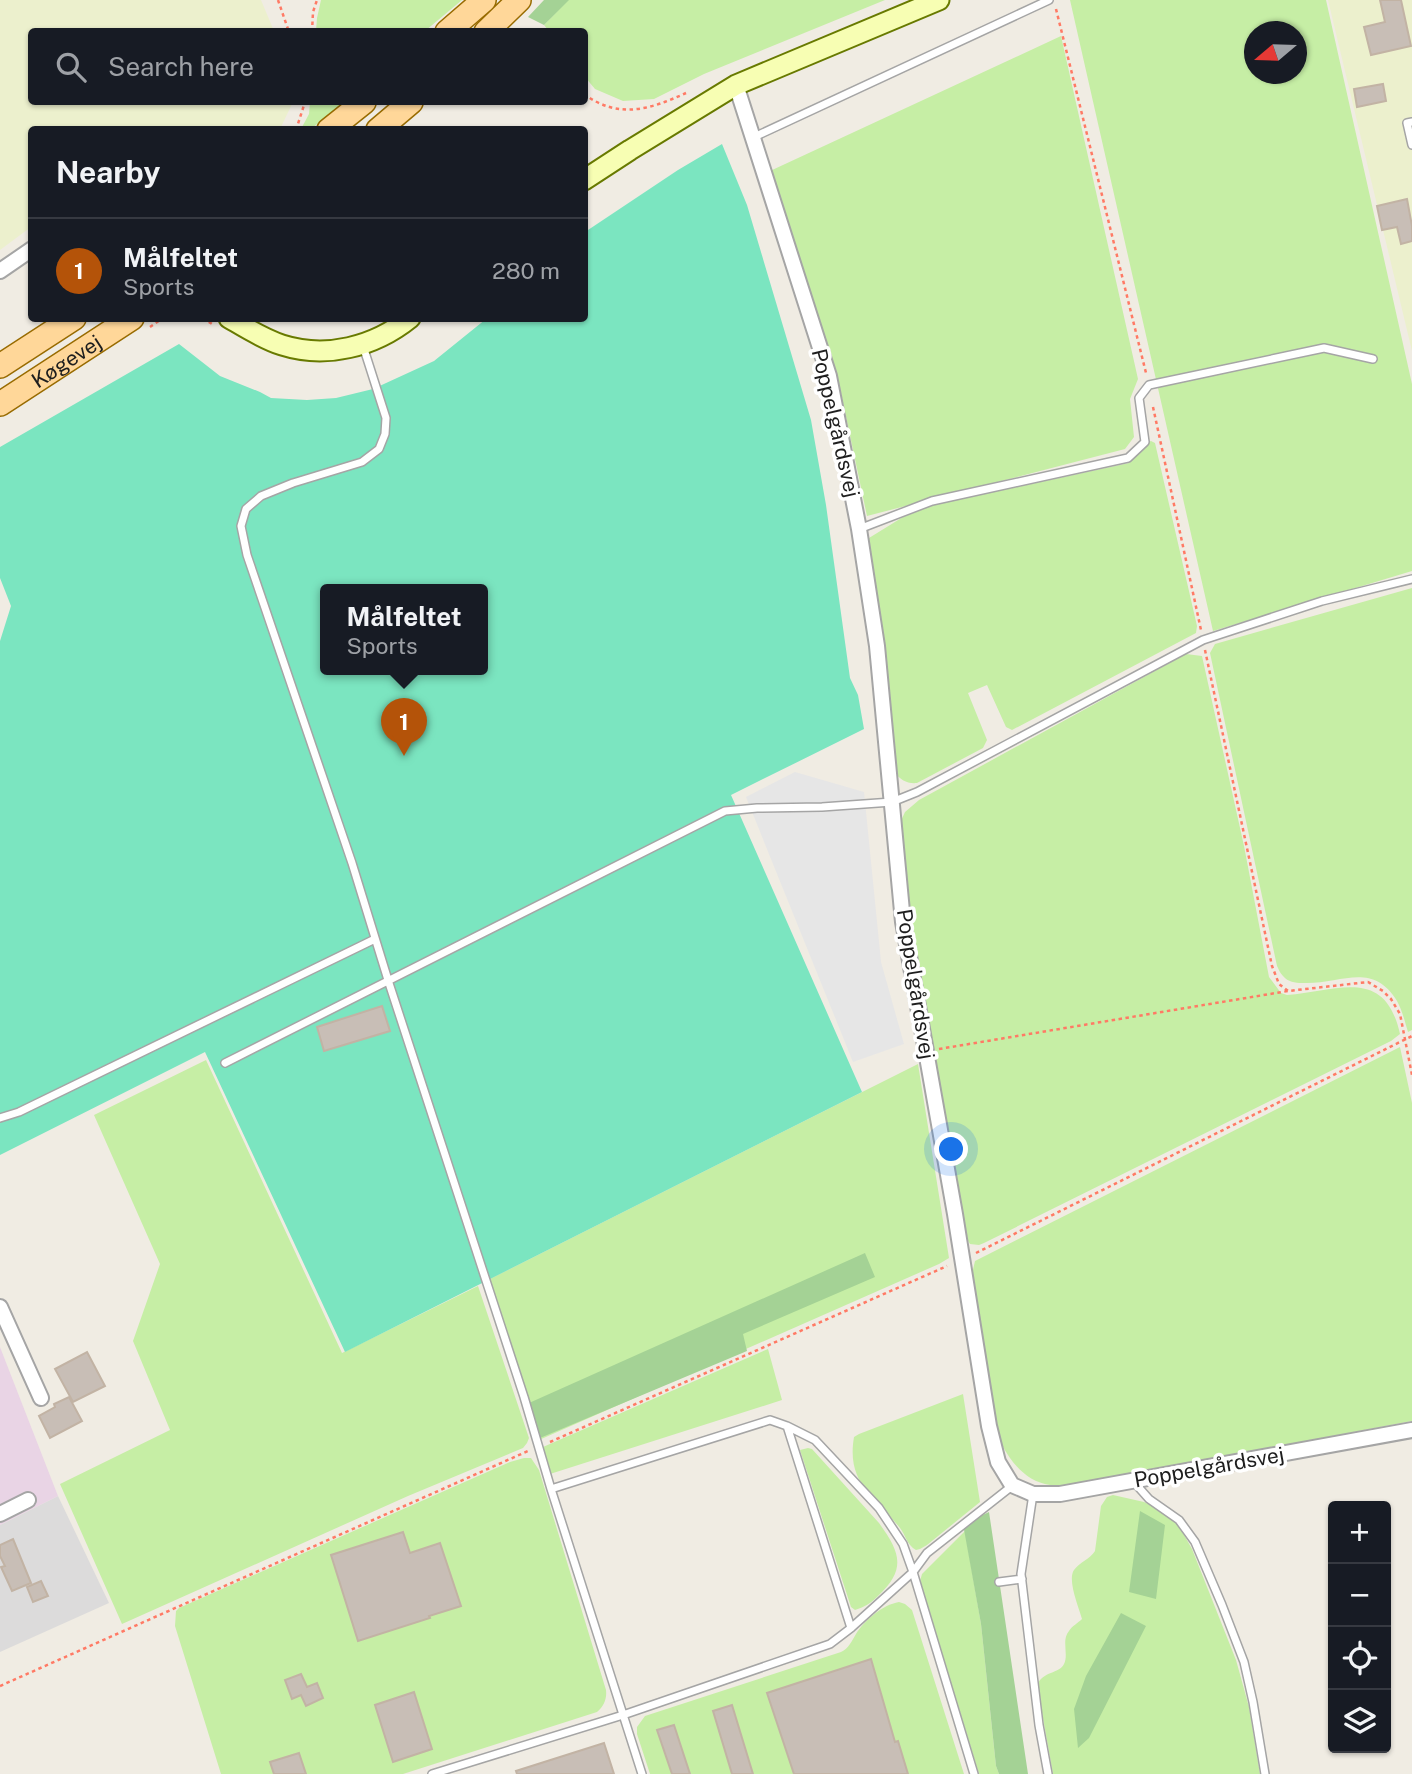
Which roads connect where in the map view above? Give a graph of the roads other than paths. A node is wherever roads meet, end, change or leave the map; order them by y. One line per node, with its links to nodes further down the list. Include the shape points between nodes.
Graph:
1 (484, 0): 5 (main road)
2 (519, 0): 6 (main road)
3 (939, 0): 7 (street)
4 (1052, 0): 13 (lane)
5 (452, 28)
6 (490, 28)
7 (736, 85): 13 (street, Poppelgårdsvej); 15 (street)
8 (360, 105): 11 (main road)
9 (407, 105): 12 (main road)
10 (1412, 122): 14 (lane, via 1407,123)
11 (335, 126)
12 (383, 126)
13 (752, 138): 28 (street, Poppelgårdsvej, via 829,376)
14 (1412, 145)
15 (588, 177)
16 (28, 252): 17 (street)
17 (0, 271)
18 (68, 322): 26 (main road, Køgevej)
19 (126, 322): 27 (main road, Køgevej)
20 (236, 322): 23 (street)
21 (249, 322): 23 (street)
22 (405, 322): 24 (street)
23 (261, 336): 24 (street, via 280,345 320,352)
24 (363, 345): 31 (lane, via 386,418 379,449 362,462 261,496 246,509 241,526)
25 (1373, 359): 28 (lane, via 1324,348 1149,385 1139,398 1145,442 1128,458 932,501)
26 (0, 366)
27 (0, 404)
28 (859, 528): 30 (street, Poppelgårdsvej, via 877,646)
29 (1412, 579): 30 (lane, via 1322,601 1203,640)
30 (892, 803): 32 (lane, via 725,811); 40 (street, Poppelgårdsvej, via 904,922 989,1426 998,1462)
31 (375, 939): 32 (lane); 34 (lane)
32 (388, 980): 33 (lane); 41 (lane)
33 (225, 1063)
34 (0, 1118)
35 (0, 1307): 36 (street)
36 (41, 1398)
37 (787, 1426): 41 (lane, via 770,1420); 45 (lane, via 815,1440 879,1508 903,1544); 48 (lane)
38 (1412, 1430): 39 (street, Poppelgårdsvej)
39 (1133, 1481): 42 (street, Poppelgårdsvej); 54 (lane, via 1179,1520 1195,1542 1244,1662)
40 (1012, 1485): 42 (street, Poppelgårdsvej); 45 (lane, via 927,1553)
41 (551, 1489): 49 (lane)
42 (1033, 1494): 46 (lane)
43 (28, 1500): 44 (street)
44 (0, 1514)
45 (914, 1572): 48 (lane); 52 (lane)
46 (1022, 1579): 47 (lane); 53 (lane)
47 (999, 1581)
48 (851, 1628): 49 (lane, via 830,1644)
49 (623, 1715): 50 (lane); 51 (lane)
50 (432, 1774)
51 (642, 1774)
52 (974, 1774)
53 (1048, 1774)
54 (1265, 1774)

